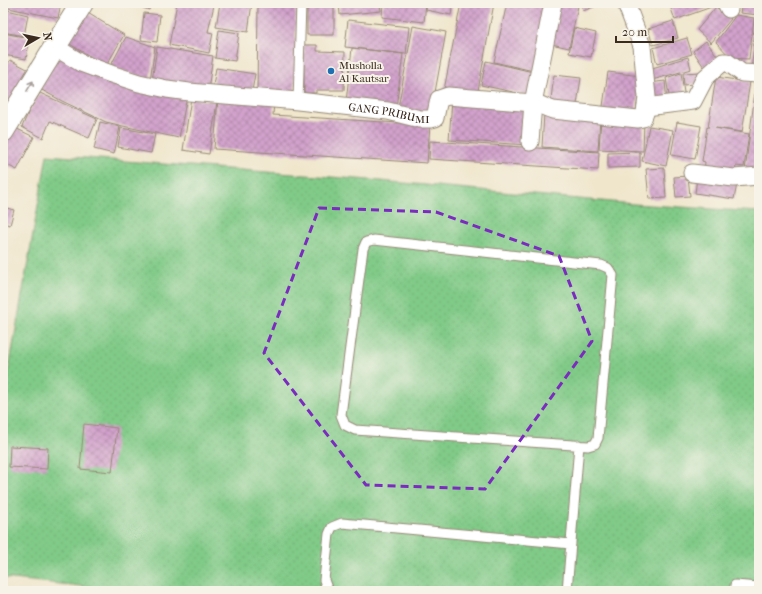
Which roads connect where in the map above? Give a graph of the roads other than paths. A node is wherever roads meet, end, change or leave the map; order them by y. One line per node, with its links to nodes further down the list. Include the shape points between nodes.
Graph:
1 (82, 3): 5 (street)
2 (301, 3): 7 (lane)
3 (553, 3): 8 (street)
4 (626, 3): 10 (street, via 642,46)
5 (55, 47): 7 (street, GANG PRIBUMI, via 81,63 139,83 189,92); 9 (street, one-way to 5)
6 (759, 74): 10 (street, via 742,72 723,62 705,78 692,101)
7 (298, 101): 8 (street, GANG PRIBUMI, via 388,111 420,119 435,118 439,99 444,96)
8 (533, 103): 10 (street, GANG PRIBUMI, via 554,110 638,119 643,118); 12 (street)
9 (9, 107): 11 (street)
10 (646, 107)
11 (3, 131)
12 (530, 142)
13 (692, 173): 14 (street, via 734,178)
14 (759, 176)
15 (579, 445): 15 (lane, via 355,430 345,425 341,415 366,242 374,240 601,265 608,268 613,274 598,438 594,444); 16 (lane)
16 (571, 544): 18 (lane, via 342,523 332,527 329,534 324,580); 19 (lane)
17 (759, 587): 20 (lane, via 735,585)
18 (328, 591)
19 (567, 591)
20 (735, 591)

